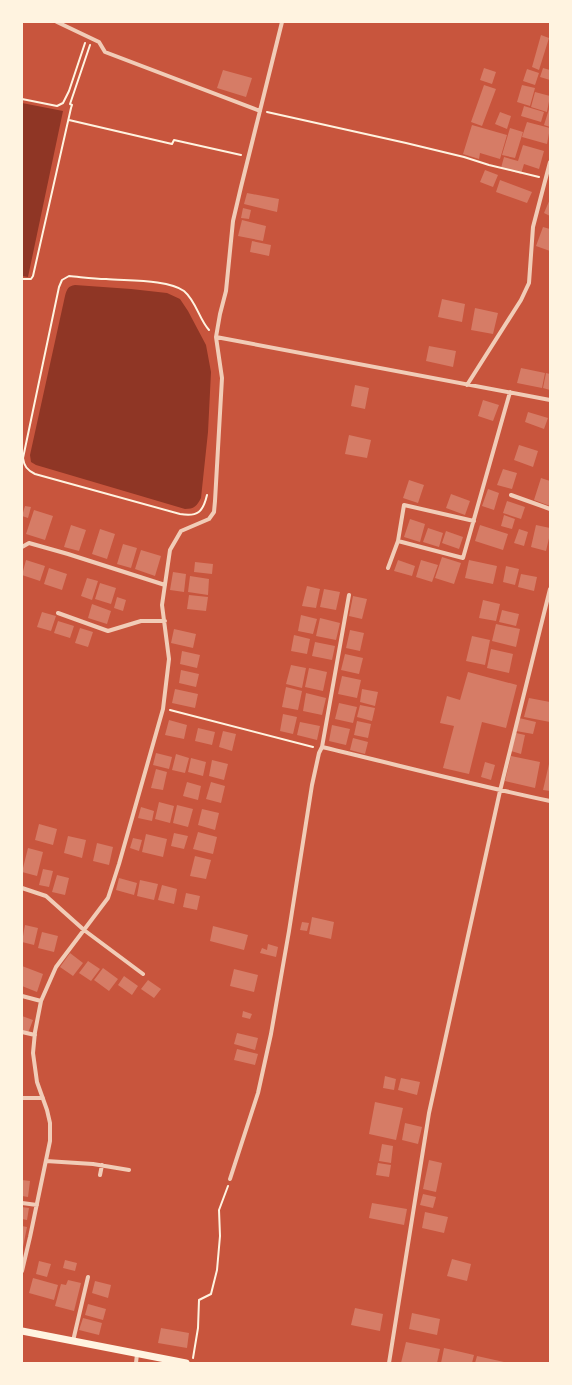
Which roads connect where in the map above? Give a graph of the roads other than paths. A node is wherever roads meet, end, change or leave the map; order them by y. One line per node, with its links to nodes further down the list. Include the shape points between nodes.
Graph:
1 (57, 22): 3 (street, via 99,42 105,52)
2 (282, 22): 3 (street)
3 (260, 111): 7 (street, via 233,221 226,291)
4 (550, 162): 6 (street)
5 (550, 177): 6 (street)
6 (545, 179): 8 (street, via 532,227 529,283)
7 (216, 337): 8 (street); 17 (street, via 222,378 214,512 209,520 181,531 170,550)
8 (467, 385): 9 (street)
9 (510, 392): 10 (street); 13 (street)
10 (550, 400)
11 (511, 495): 12 (street)
12 (550, 509)
13 (474, 521): 14 (street, via 463,558); 14 (street, via 404,505)
14 (398, 541): 16 (street)
15 (22, 547): 17 (street, via 29,543)
16 (388, 568)
17 (165, 585): 21 (street, via 162,605)
18 (550, 589): 23 (street)
19 (349, 595): 22 (street)
20 (58, 613): 21 (street, via 108,631 141,621)
21 (165, 621): 26 (street, via 169,659 163,708 120,864 108,898)
22 (322, 747): 23 (street); 38 (street, via 312,785 271,1034 258,1093)
23 (500, 791): 24 (street); 48 (street, via 429,1113)
24 (550, 801)
25 (22, 888): 26 (street, via 46,896)
26 (84, 930): 27 (street); 29 (street, via 56,967)
27 (143, 974)
28 (22, 996): 29 (street)
29 (41, 1001): 31 (street)
30 (22, 1032): 31 (street)
31 (35, 1035): 33 (street, via 35,1068)
32 (22, 1098): 33 (street)
33 (43, 1098): 34 (street, via 50,1123)
34 (46, 1161): 35 (street); 40 (street)
35 (102, 1165): 36 (street); 37 (street)
36 (129, 1170)
37 (100, 1175)
38 (230, 1179)
39 (22, 1203): 40 (street)
40 (37, 1205): 41 (street)
41 (22, 1271)
42 (88, 1278): 44 (street)
43 (22, 1332): 44 (main road)
44 (73, 1342): 45 (main road)
45 (137, 1354): 46 (street); 47 (main road)
46 (136, 1363)
47 (186, 1363)
48 (389, 1363)

